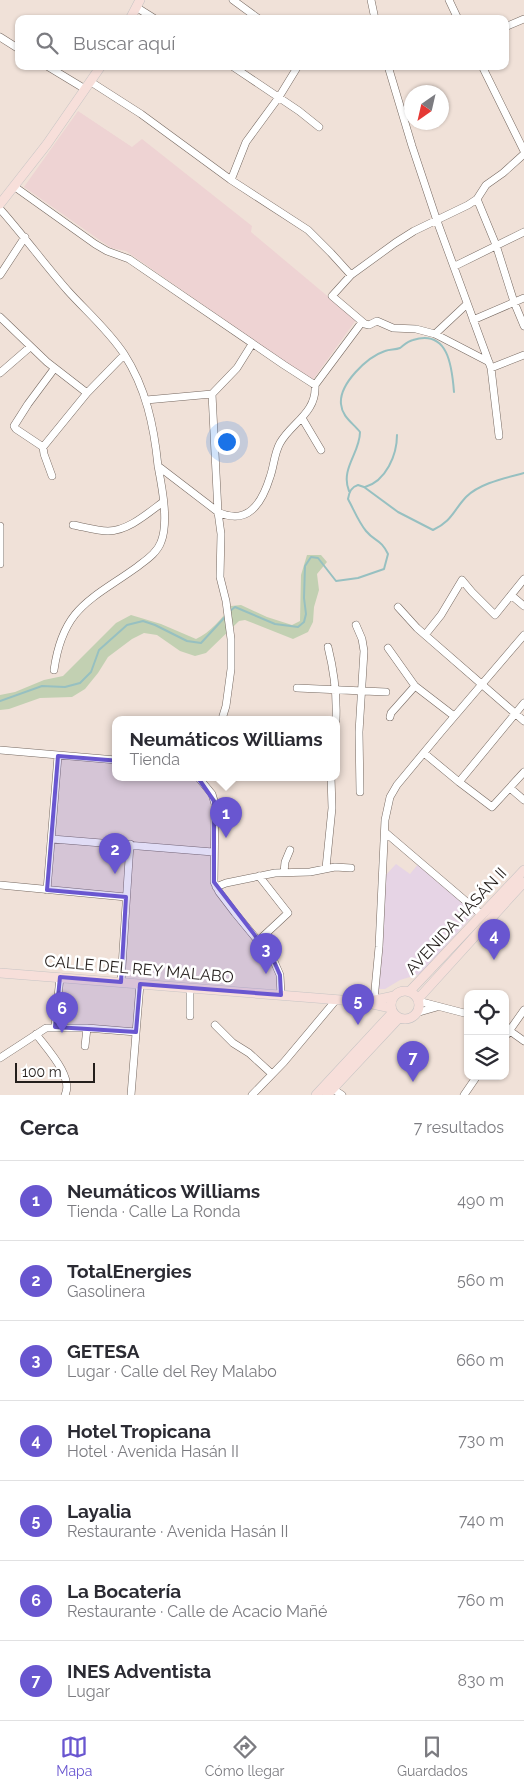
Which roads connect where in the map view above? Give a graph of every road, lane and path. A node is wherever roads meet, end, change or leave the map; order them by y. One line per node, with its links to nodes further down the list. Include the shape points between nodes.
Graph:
1 (233, 0): 6 (street)
2 (371, 0): 7 (street)
3 (449, 0): 8 (street)
4 (138, 4): 5 (street)
5 (150, 15)
6 (254, 15)
7 (374, 15)
8 (456, 15)
9 (524, 20): 10 (street)
10 (509, 26)
11 (0, 37): 12 (street)
12 (15, 46)
13 (55, 70): 19 (street)
14 (98, 70): 19 (main road)
15 (238, 70): 20 (street)
16 (296, 70): 20 (street)
17 (391, 70): 28 (street)
18 (484, 70): 22 (street)
19 (88, 86): 23 (street, via 141,114); 24 (main road)
20 (279, 97): 21 (street); 23 (street, via 246,142)
21 (318, 127)
22 (523, 149): 25 (street, via 503,173 486,185)
23 (231, 180): 34 (street, via 308,230)
24 (15, 187): 26 (main road); 43 (street, via 95,244 129,259)
25 (477, 199): 28 (street); 31 (street)
26 (1, 200)
27 (0, 210): 30 (street)
28 (437, 221): 32 (street); 34 (street, via 414,230)
29 (524, 232): 31 (street)
30 (25, 237): 33 (street); 45 (street)
31 (496, 245): 32 (street); 36 (street)
32 (454, 266): 37 (street)
33 (0, 275)
34 (351, 275): 40 (street, via 332,296)
35 (524, 298): 36 (street)
36 (514, 302): 39 (street); 41 (street)
37 (467, 304): 39 (street); 42 (street)
38 (0, 317): 44 (street)
39 (473, 320): 47 (street)
40 (362, 322): 42 (street); 50 (street)
41 (524, 326)
42 (435, 334): 47 (street)
43 (252, 344): 50 (street); 52 (street, via 237,368)
44 (30, 347): 48 (street); 49 (street)
45 (124, 355): 51 (street); 53 (street)
46 (524, 355): 47 (street)
47 (490, 365): 55 (street)
48 (54, 369): 51 (street); 56 (street, via 14,426)
49 (0, 373)
50 (315, 385): 54 (street, via 314,395)
51 (87, 393): 56 (street)
52 (212, 394): 53 (street); 61 (street)
53 (146, 400): 58 (street, via 155,434)
54 (302, 418): 57 (street); 61 (street, via 279,445 270,477 253,510 240,516)
55 (499, 436)
56 (43, 447): 59 (street)
57 (320, 450)
58 (158, 466): 60 (street); 61 (street)
59 (52, 476)
60 (163, 502): 63 (street, via 118,529 108,531); 74 (street, via 164,531 159,547 81,607 62,635)
61 (218, 512): 83 (street, via 220,577 231,639 231,669)
62 (0, 526): 64 (street)
63 (73, 526)
64 (0, 564)
65 (524, 579): 66 (street)
66 (510, 595): 67 (street); 71 (street, via 495,615 462,580 442,615)
67 (524, 606)
68 (398, 607): 71 (street)
69 (356, 625): 79 (street, via 364,650)
70 (524, 634): 75 (street)
71 (425, 635): 75 (street)
72 (328, 647): 78 (street)
73 (388, 648): 76 (street)
74 (54, 670)
75 (481, 685): 82 (street); 85 (street)
76 (415, 686): 85 (street); 86 (street)
77 (297, 688): 78 (street)
78 (336, 690): 79 (street); 84 (street)
79 (362, 691): 80 (street); 97 (street)
80 (386, 692)
81 (524, 702): 82 (street)
82 (515, 714): 87 (street); 95 (street)
83 (223, 716)
84 (336, 716)
85 (454, 716): 89 (street)
86 (390, 718)
87 (524, 721)
88 (0, 750): 90 (street)
89 (424, 753): 95 (street); 99 (street, via 390,797)
90 (58, 756): 91 (street); 100 (street)
91 (112, 760)
92 (524, 772): 96 (street)
93 (201, 781): 103 (street, via 214,801)
94 (331, 781): 104 (street)
95 (459, 782): 96 (street, via 492,807)
96 (510, 788): 98 (street)
97 (360, 792)
98 (524, 800)
99 (386, 833): 114 (street); 126 (street)
100 (52, 839): 101 (street); 112 (street)
101 (130, 844): 103 (street); 113 (street)
102 (290, 850): 107 (street)
103 (213, 852): 111 (street)
104 (326, 868): 105 (street); 107 (street)
105 (351, 868)
106 (524, 870): 114 (main road, AVENIDA HASÁN II)
107 (284, 872): 108 (street)
108 (259, 876): 111 (street); 115 (street, via 288,913)
109 (524, 882): 125 (main road, AVENIDA HASÁN II)
110 (0, 885): 112 (street)
111 (216, 886): 115 (street)
112 (47, 890): 113 (street)
113 (126, 897): 118 (street)
114 (482, 915): 121 (main road, AVENIDA HASÁN II)
115 (258, 941): 122 (street, via 279,970)
116 (0, 973): 117 (main road, CALLE DEL REY MALABO)
117 (60, 977): 118 (main road, CALLE DEL REY MALABO); 134 (street)
118 (121, 982): 119 (main road, CALLE DEL REY MALABO)
119 (140, 984): 120 (main road, CALLE DEL REY MALABO); 137 (street)
120 (190, 989): 122 (main road, CALLE DEL REY MALABO); 132 (street)
121 (409, 992): 123 (main road, via 401,991); 125 (main road)
122 (281, 995): 124 (main road, CALLE DEL REY MALABO)
123 (394, 996): 126 (main road, CALLE DEL REY MALABO); 129 (main road)
124 (336, 1000): 126 (main road, CALLE DEL REY MALABO); 143 (street)
125 (418, 1000): 127 (street); 130 (main road)
126 (370, 1001): 129 (main road, CALLE DEL REY MALABO)
127 (438, 1007): 130 (street); 131 (street)
128 (524, 1010): 136 (street)
129 (394, 1012): 130 (main road, via 407,1019); 145 (main road); 150 (main road)
130 (416, 1013)
131 (464, 1013)
132 (190, 1016)
133 (215, 1025): 143 (street)
134 (54, 1027): 135 (street); 139 (street)
135 (87, 1028): 137 (street); 141 (street)
136 (509, 1029)
137 (136, 1032): 148 (street)
138 (509, 1032): 140 (street)
139 (36, 1034): 142 (street); 147 (street, via 65,1076 68,1085)
140 (524, 1041)
141 (85, 1046)
142 (0, 1058)
143 (272, 1074): 149 (street)
144 (475, 1080): 146 (street)
145 (330, 1092): 151 (street)
146 (466, 1094)
147 (65, 1095)
148 (131, 1095)
149 (252, 1095)
150 (316, 1095)
151 (342, 1095)

